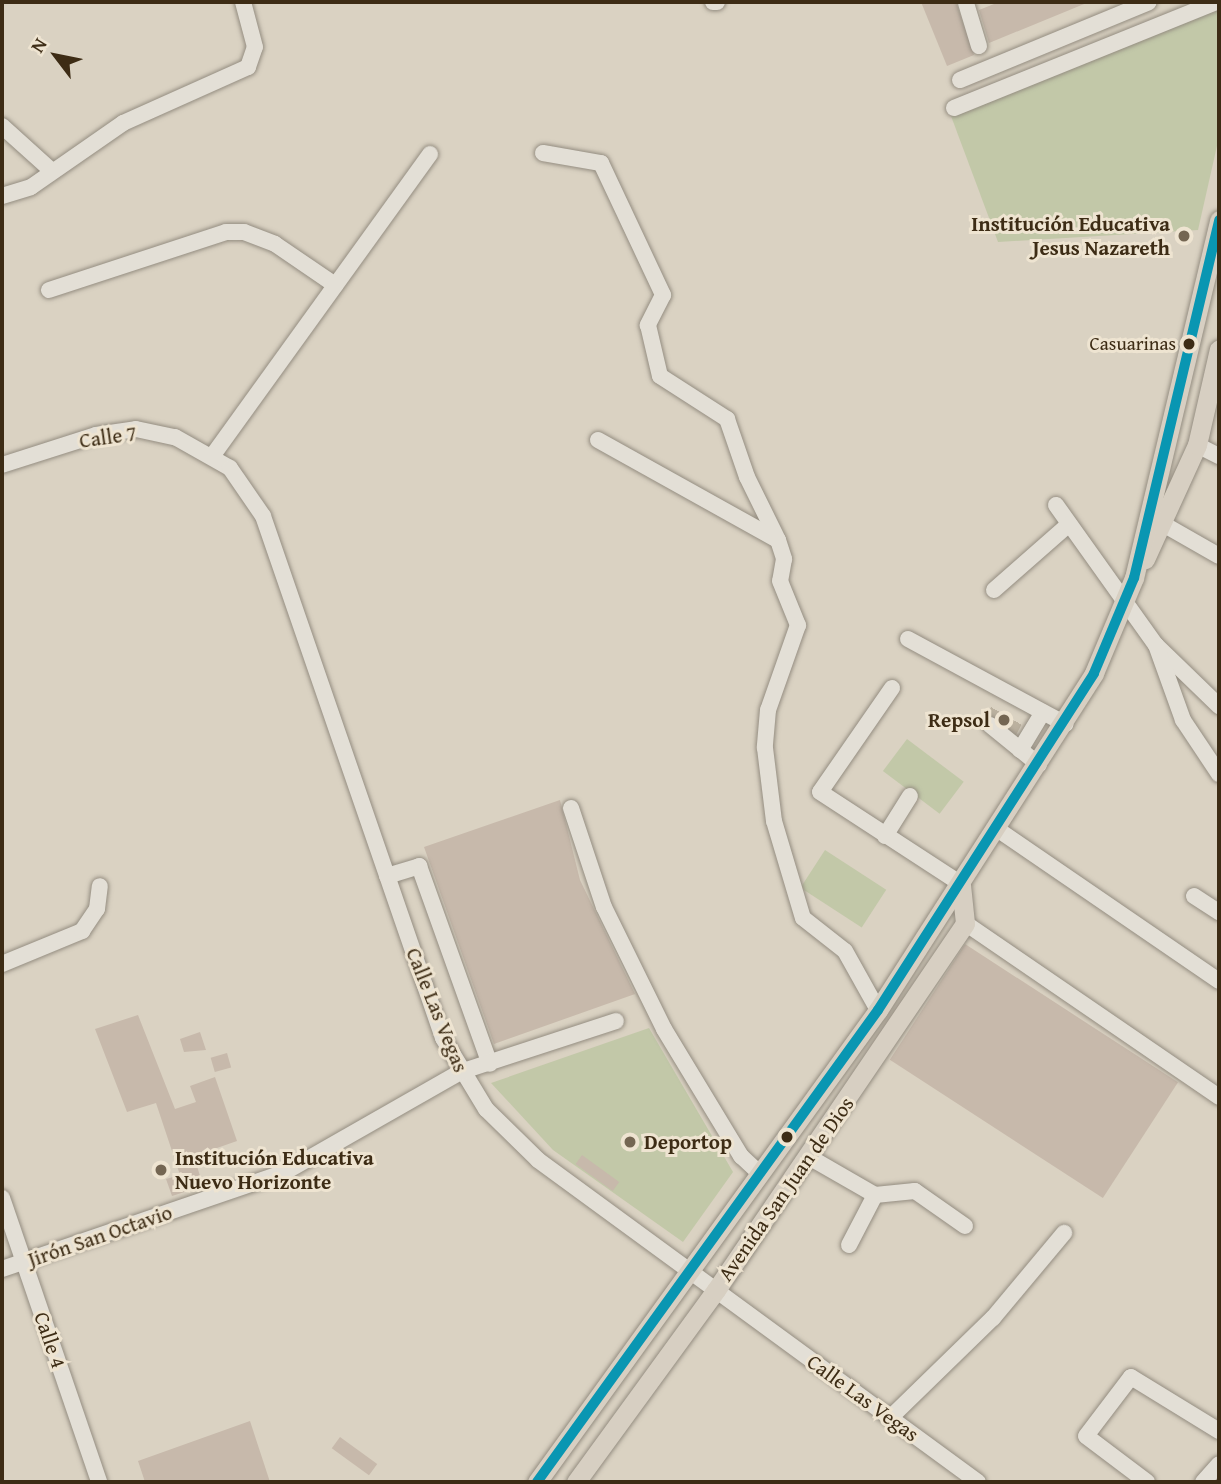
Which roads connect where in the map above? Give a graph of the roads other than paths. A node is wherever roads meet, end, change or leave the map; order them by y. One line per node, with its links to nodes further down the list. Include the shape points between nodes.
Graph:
1 (243, 2): 11 (street, via 255,47 248,67 123,122)
2 (968, 2): 5 (street)
3 (1149, 2): 6 (street)
4 (1217, 2): 7 (street)
5 (979, 47)
6 (960, 80)
7 (954, 108)
8 (2, 126): 11 (street)
9 (543, 153): 25 (street, via 601,163 663,295 648,325 660,376 727,419 747,477)
10 (430, 154): 14 (street)
11 (52, 171): 12 (street, via 31,187)
12 (2, 196)
13 (1219, 220): 27 (main road, Avenida San Juan de Dios)
14 (335, 285): 15 (street, via 275,244 244,232 226,232); 19 (street)
15 (49, 290)
16 (1219, 349): 18 (main road, Avenida San Juan de Dios)
17 (598, 440): 25 (street)
18 (1197, 445): 20 (street); 24 (main road, Avenida San Juan de Dios)
19 (213, 455): 21 (street, Calle 7, via 175,437 136,429 96,435); 44 (street, Calle Las Vegas, via 243,482 263,516)
20 (1219, 456)
21 (2, 465)
22 (1056, 505): 23 (street)
23 (1069, 524): 28 (street); 29 (street)
24 (1163, 524): 26 (street); 27 (main road, Avenida San Juan de Dios)
25 (778, 540): 52 (street, via 784,559 780,581 798,625 768,710 765,748 774,821 803,918 845,951)
26 (1219, 556)
27 (1133, 578): 29 (main road, Avenida San Juan de Dios)
28 (994, 590)
29 (1125, 603): 31 (street); 35 (main road, Avenida San Juan de Dios)
30 (908, 639): 34 (street, via 1021,709)
31 (1156, 645): 33 (street); 39 (street, via 1183,720)
32 (892, 688): 43 (street, via 820,792)
33 (1219, 706)
34 (1043, 712): 35 (street); 37 (street)
35 (1065, 724): 38 (main road, Avenida San Juan de Dios)
36 (990, 725): 37 (street)
37 (1020, 750): 38 (street)
38 (1039, 765): 42 (main road, Avenida San Juan de Dios)
39 (1219, 774)
40 (910, 796): 43 (street)
41 (571, 808): 58 (street, via 604,906 664,1029 741,1156)
42 (997, 829): 45 (main road, Avenida San Juan de Dios); 51 (street)
43 (885, 836): 45 (street)
44 (387, 876): 54 (street, via 419,866); 55 (street, Calle Las Vegas)
45 (961, 884): 49 (main road, via 966,894); 52 (main road, Avenida San Juan de Dios)
46 (100, 886): 50 (street, via 97,909 82,931)
47 (1194, 896): 48 (street)
48 (1219, 912)
49 (965, 923): 56 (street); 57 (main road, Avenida San Juan de Dios)
50 (2, 964)
51 (1219, 981)
52 (878, 1010): 58 (main road, Avenida San Juan de Dios)
53 (616, 1021): 54 (street, Jirón San Octavio)
54 (490, 1064): 55 (street, Jirón San Octavio)
55 (460, 1072): 64 (street, Jirón San Octavio, via 285,1172); 66 (street, Calle Las Vegas, via 486,1109 530,1152)
56 (1219, 1097)
57 (808, 1157): 59 (street); 67 (main road, Avenida San Juan de Dios)
58 (760, 1174): 66 (main road, Avenida San Juan de Dios)
59 (875, 1195): 61 (street, via 915,1191); 63 (street)
60 (2, 1198): 64 (street, Calle 4)
61 (965, 1226)
62 (1064, 1233): 68 (street, via 993,1318)
63 (849, 1245)
64 (24, 1262): 65 (street, Jirón San Octavio); 71 (street, Calle 4)
65 (2, 1269)
66 (691, 1272): 67 (street, Calle Las Vegas); 72 (main road, Avenida San Juan de Dios)
67 (716, 1290): 68 (street, Calle Las Vegas); 73 (main road, Avenida San Juan de Dios)
68 (890, 1418): 74 (street, Calle Las Vegas)
69 (1219, 1431): 75 (street, via 1131,1377 1086,1436)
70 (1219, 1464): 76 (street)
71 (99, 1482)
72 (537, 1482)
73 (576, 1482)
74 (978, 1482)
75 (1147, 1482)
76 (1203, 1482)

